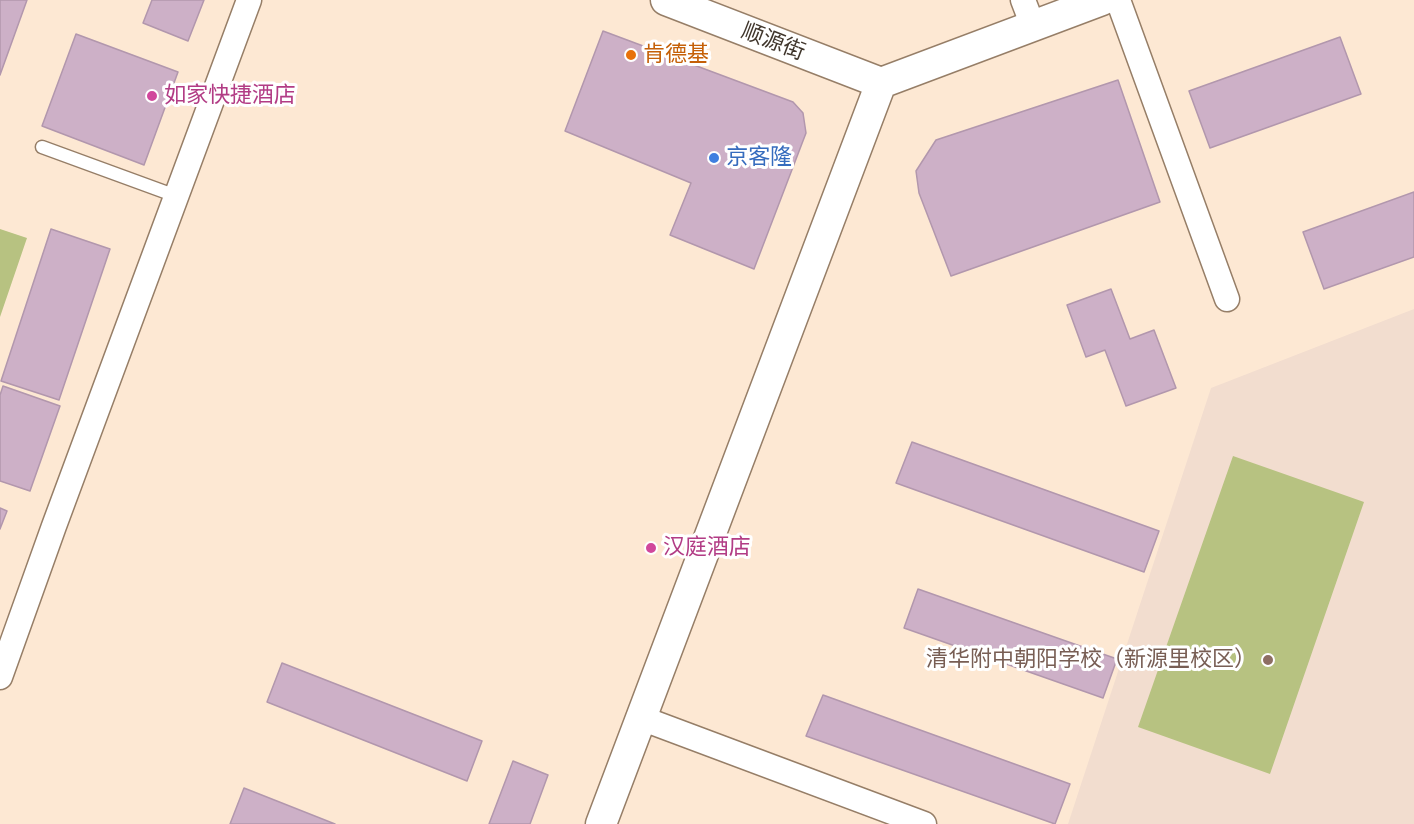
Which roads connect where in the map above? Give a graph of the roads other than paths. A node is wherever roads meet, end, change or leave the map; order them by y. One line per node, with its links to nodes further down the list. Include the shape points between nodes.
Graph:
1 (249, 0): 8 (street)
2 (666, 0): 6 (street, 顺源街)
3 (1102, 0): 5 (street)
4 (1118, 0): 9 (street)
5 (1028, 13): 6 (street)
6 (881, 83): 12 (street)
7 (42, 147): 8 (lane)
8 (176, 196): 10 (street)
9 (1227, 299)
10 (8, 628): 11 (street)
11 (0, 677)
12 (641, 718): 13 (street); 14 (street)
13 (601, 824)
14 (924, 824)

